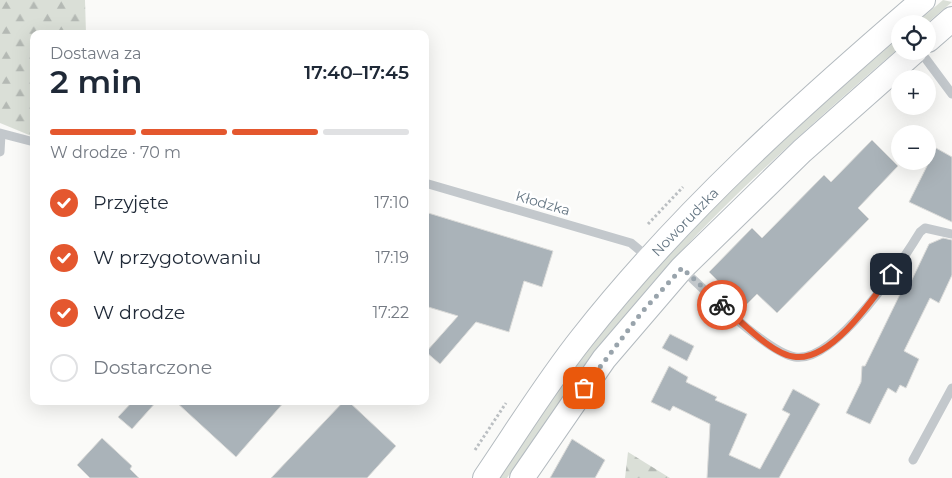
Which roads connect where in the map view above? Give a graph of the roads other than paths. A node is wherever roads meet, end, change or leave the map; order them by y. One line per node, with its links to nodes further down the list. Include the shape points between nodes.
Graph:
1 (923, 0): 12 (main road, Noworudzka, via 739,166)
2 (952, 19): 3 (main road)
3 (936, 33)
4 (904, 60): 13 (main road, via 802,151)
5 (927, 60): 6 (lane)
6 (952, 94)
7 (1, 134): 8 (lane); 9 (lane)
8 (30, 141)
9 (0, 152)
10 (429, 184): 12 (lane, Kłodzka, via 631,243)
11 (952, 234): 13 (lane, via 925,228 854,324 816,353 796,358 769,345)
12 (649, 258): 16 (main road, Noworudzka, via 581,338)
13 (682, 268): 17 (main road, via 604,359)
14 (952, 388): 15 (lane)
15 (914, 460)
16 (485, 478)
17 (522, 478)

